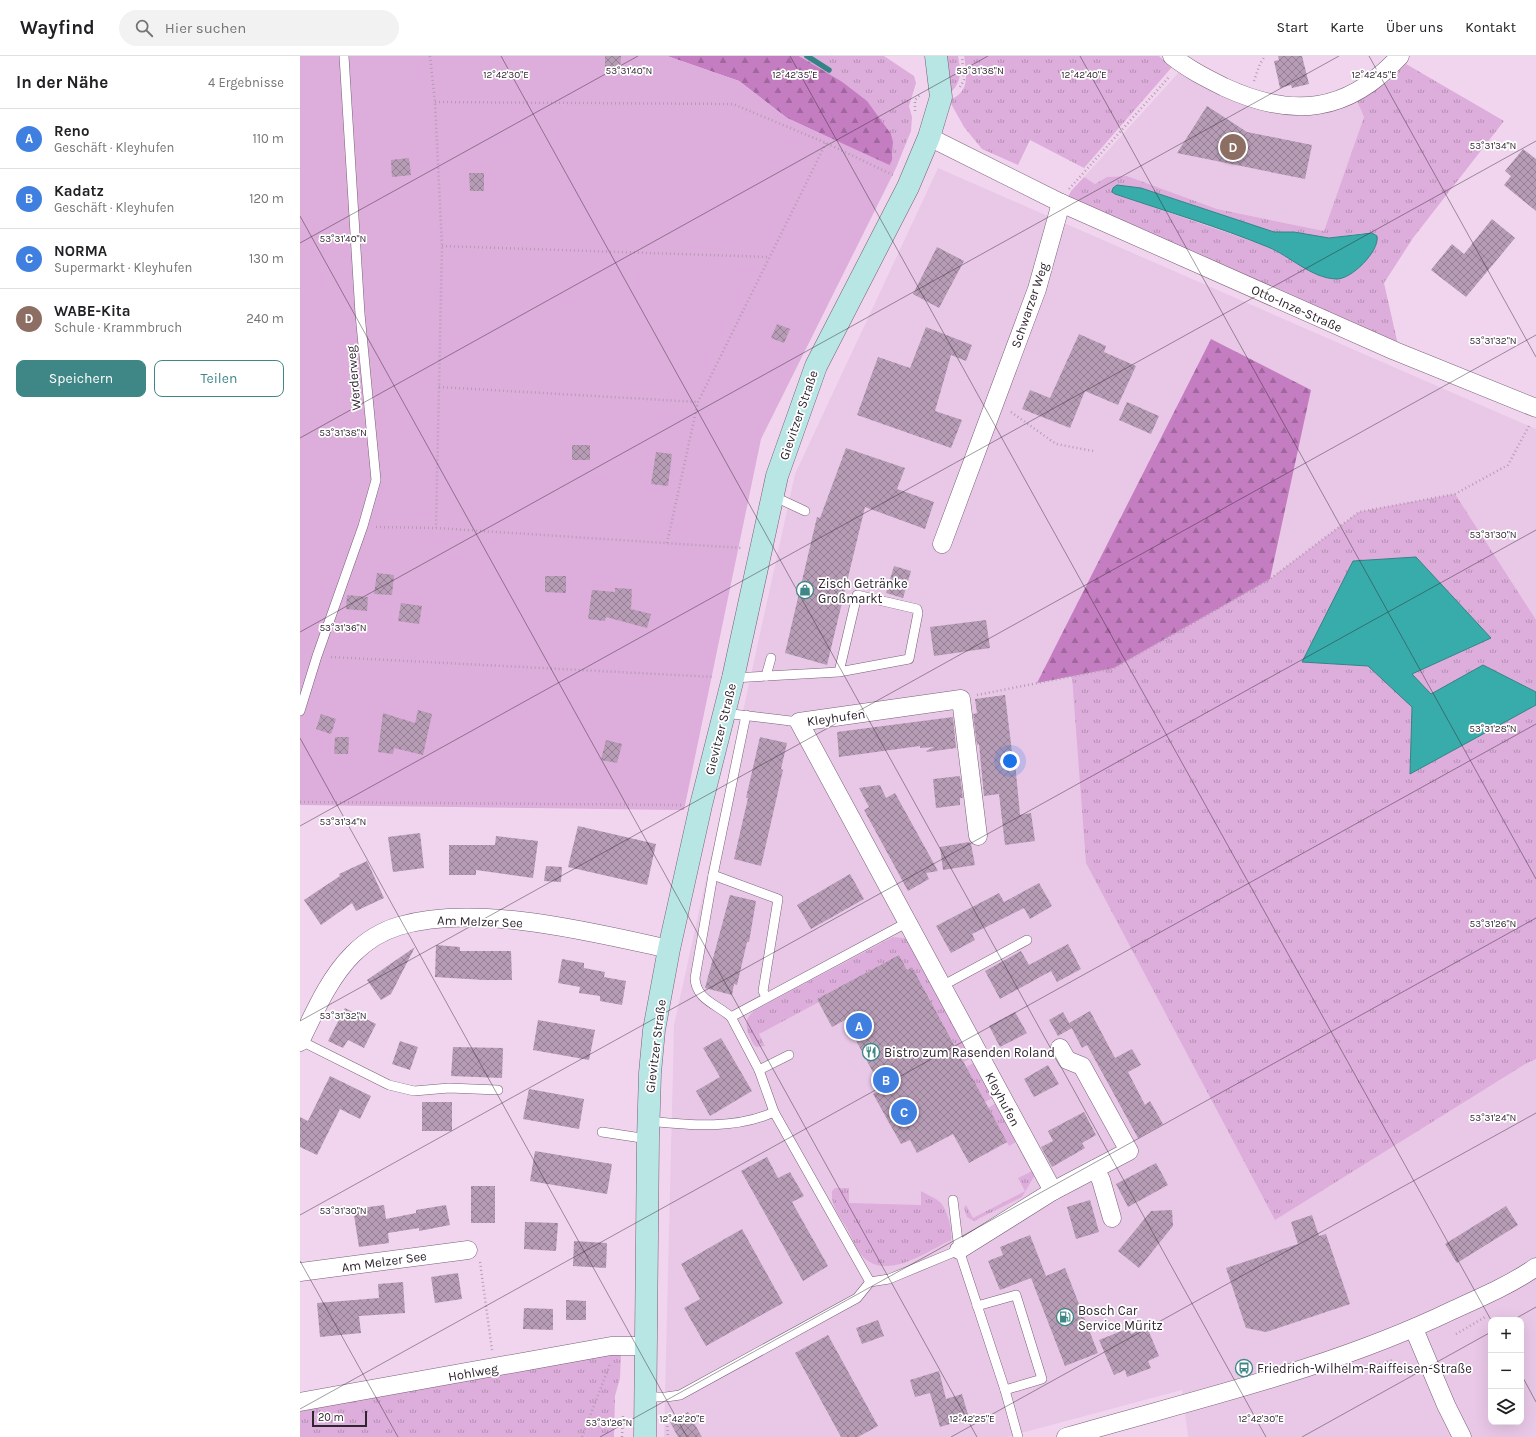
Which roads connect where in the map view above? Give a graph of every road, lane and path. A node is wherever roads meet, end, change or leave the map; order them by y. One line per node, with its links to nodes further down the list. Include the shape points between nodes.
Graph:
1 (344, 56): 22 (lane, Werderweg, via 360,314 376,480)
2 (430, 56): 8 (path)
3 (936, 56): 9 (main road, Gievitzer Straße, via 941,97)
4 (1265, 56): 7 (path)
5 (1400, 56): 7 (street, via 1368,86 1338,100 1298,107 1267,104)
6 (1176, 59): 7 (street, via 1206,78); 12 (path, via 1070,187)
7 (1248, 98)
8 (435, 102): 10 (path, via 733,104); 13 (path)
9 (929, 137): 11 (main road, Gievitzer Straße); 12 (street)
10 (826, 142): 11 (path, via 890,173); 14 (path)
11 (908, 187): 20 (main road, Gievitzer Straße, via 816,366 777,476)
12 (1061, 203): 16 (street, Schwarzer Weg, via 1037,289); 18 (street, Otto-Inze-Straße)
13 (442, 246): 14 (path); 15 (path)
14 (768, 257): 17 (path)
15 (439, 387): 17 (path); 23 (path)
16 (996, 401): 19 (path, via 1056,444); 25 (street, Schwarzer Weg)
17 (698, 402): 24 (path)
18 (1534, 414): 32 (path, via 1508,465 1455,494 1359,512 1270,579 1114,668)
19 (1093, 452)
20 (773, 496): 21 (lane); 26 (main road, Gievitzer Straße)
21 (805, 511)
22 (363, 526): 23 (path); 27 (lane, Werderweg)
23 (436, 528): 24 (path)
24 (668, 543): 26 (path)
25 (942, 544)
26 (762, 549): 31 (main road, Gievitzer Straße)
27 (317, 656): 31 (path); 33 (lane, Werderweg)
28 (771, 658): 30 (lane)
29 (839, 672): 29 (lane, via 856,595 917,609 909,659); 30 (lane)
30 (766, 676): 31 (lane)
31 (733, 678): 34 (main road, Gievitzer Straße)
32 (961, 699): 36 (street, Kleyhufen); 39 (street)
33 (300, 710)
34 (724, 713): 35 (lane); 38 (main road, Gievitzer Straße)
35 (746, 715): 36 (lane); 40 (lane)
36 (799, 722): 41 (street, Kleyhufen)
37 (300, 802): 38 (path)
38 (701, 805): 43 (main road, Gievitzer Straße)
39 (978, 836)
40 (713, 875): 45 (lane, via 778,899 762,991); 46 (lane, via 695,986 703,998)
41 (908, 922): 44 (street, Kleyhufen); 45 (lane)
42 (1027, 940): 44 (lane)
43 (669, 950): 47 (street, Am Melzer See, via 550,925 495,919 460,918 405,924 382,932 366,943 340,969); 53 (main road, Gievitzer Straße, via 654,1030)
44 (942, 986): 56 (street, Kleyhufen)
45 (766, 998): 46 (lane)
46 (731, 1017): 50 (lane)
47 (300, 1041): 51 (lane, via 389,1085 414,1091 449,1088)
48 (1060, 1048): 55 (street, via 1067,1060 1082,1066 1129,1151)
49 (789, 1055): 50 (lane)
50 (759, 1070): 52 (lane)
51 (498, 1090)
52 (774, 1112): 53 (lane, via 739,1123); 63 (lane)
53 (648, 1130): 54 (lane); 67 (main road, Gievitzer Straße)
54 (602, 1132)
55 (1095, 1169): 56 (street); 58 (street, via 1101,1180)
56 (1053, 1191): 60 (street)
57 (953, 1200): 60 (lane)
58 (1112, 1218)
59 (468, 1250): 62 (street, Am Melzer See); 68 (path, via 480,1263)
60 (959, 1250): 63 (lane, via 889,1279); 64 (lane)
61 (1536, 1267): 65 (street, via 1515,1281)
62 (300, 1272)
63 (870, 1282): 70 (lane, via 857,1298 680,1395)
64 (977, 1306): 69 (lane); 69 (lane, via 1016,1295 1042,1379)
65 (1414, 1329): 75 (street, via 1297,1370); 76 (street)
66 (611, 1346): 67 (street, Hohlweg); 68 (street, Hohlweg); 72 (path, via 612,1359)
67 (646, 1346): 70 (main road, Gievitzer Straße)
68 (494, 1369): 71 (street, Hohlweg)
69 (1005, 1390): 74 (lane)
70 (646, 1397): 73 (main road, Gievitzer Straße)
71 (300, 1402)
72 (582, 1437)
73 (645, 1437)
74 (1018, 1437)
75 (1066, 1437)
76 (1462, 1437)

